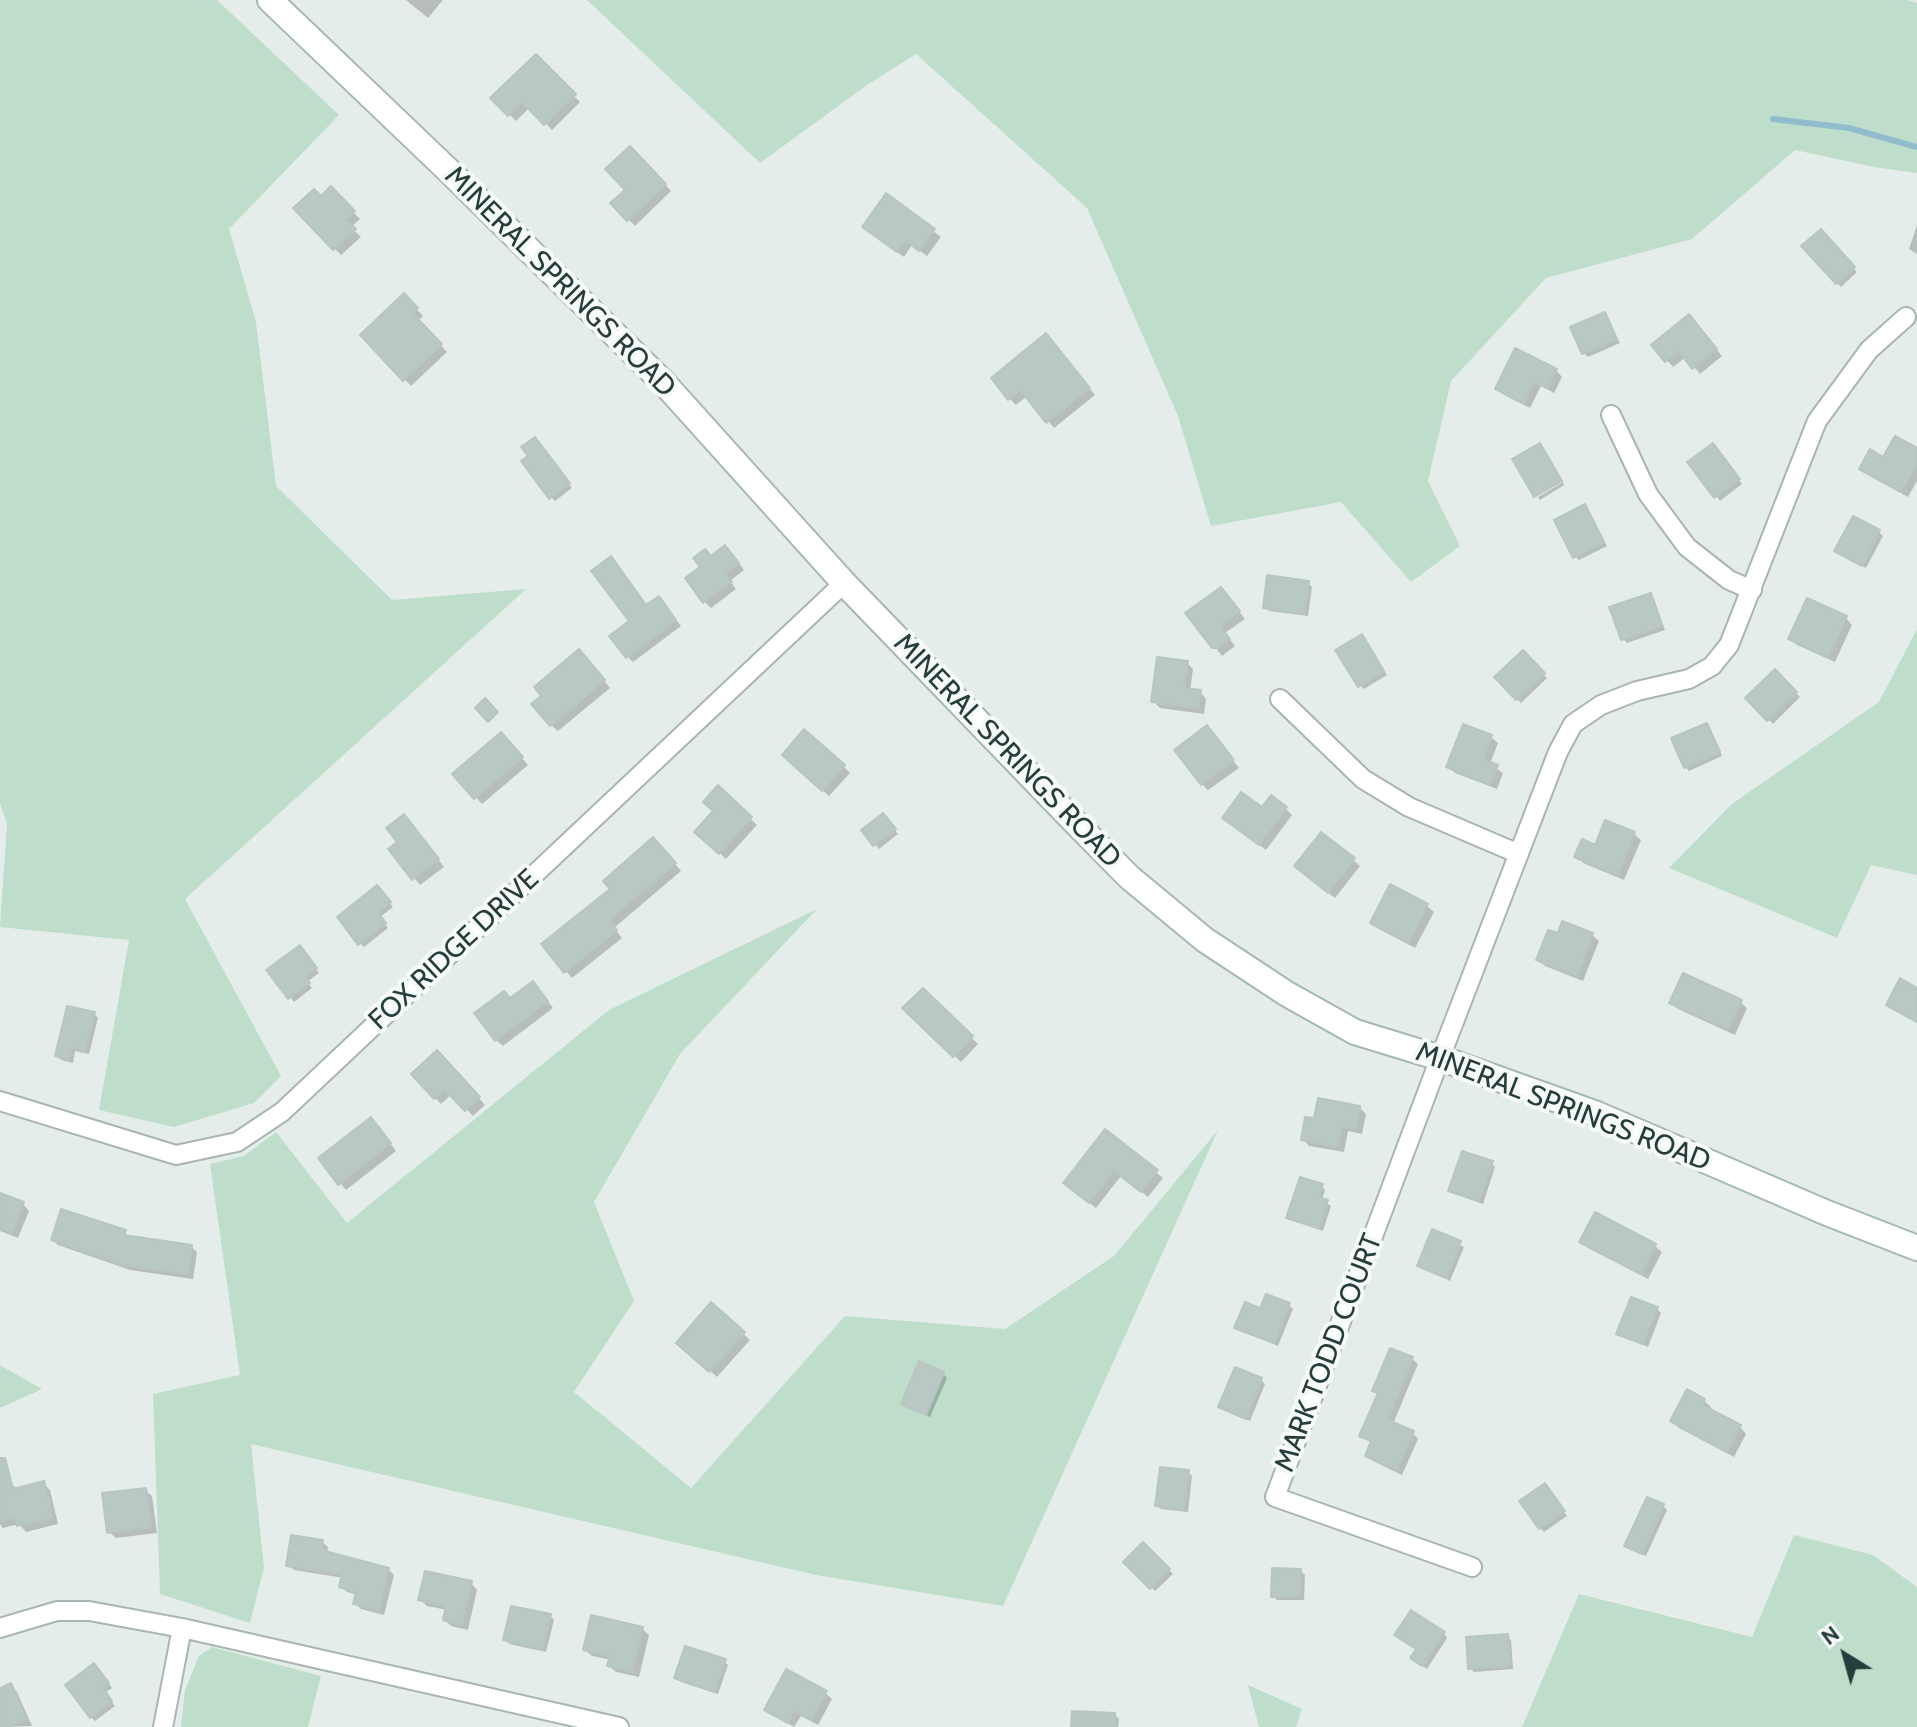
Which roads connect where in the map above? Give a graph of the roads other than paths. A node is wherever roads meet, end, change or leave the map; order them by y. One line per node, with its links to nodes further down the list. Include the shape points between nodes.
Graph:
1 (270, 0): 4 (street, MINERAL SPRINGS ROAD, via 664,383)
2 (1906, 317): 5 (street, via 1869,350 1817,421)
3 (1611, 415): 5 (street, via 1648,494 1687,547 1729,580)
4 (844, 583): 8 (street, MINERAL SPRINGS ROAD, via 1129,877 1205,940 1355,1032); 9 (street, FOX RIDGE DRIVE, via 282,1112 237,1142 176,1155)
5 (1752, 590): 7 (street, via 1729,645 1712,666 1689,679 1601,705 1573,724)
6 (1280, 699): 7 (street, via 1363,779 1409,807)
7 (1519, 854): 8 (street)
8 (1440, 1058): 10 (street, MINERAL SPRINGS ROAD, via 1597,1114); 11 (street, MARK TODD COURT, via 1275,1497)
9 (0, 1101)
10 (1917, 1248)
11 (1472, 1567)
12 (0, 1628): 13 (street, via 57,1611)
13 (182, 1628): 14 (street); 15 (street)
14 (163, 1727)
15 (619, 1727)

